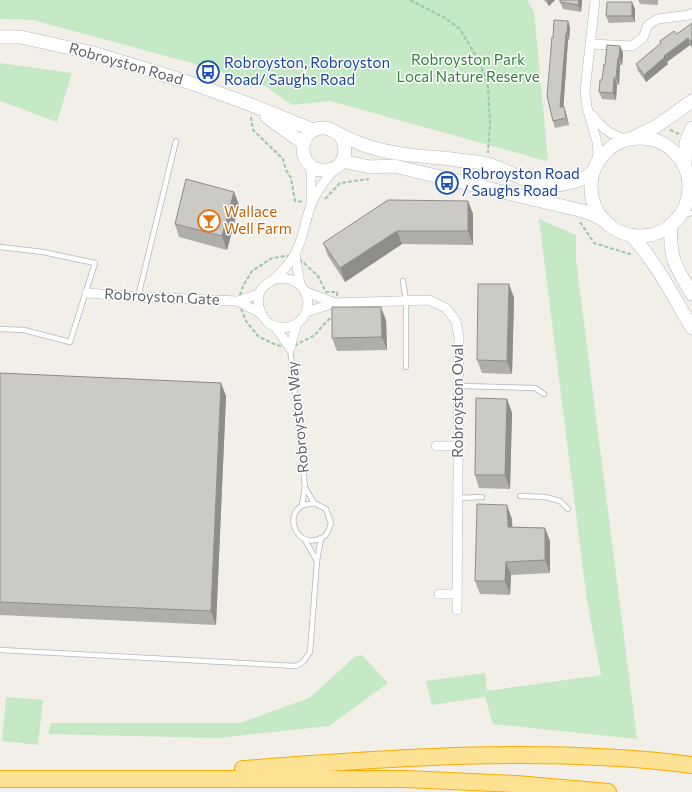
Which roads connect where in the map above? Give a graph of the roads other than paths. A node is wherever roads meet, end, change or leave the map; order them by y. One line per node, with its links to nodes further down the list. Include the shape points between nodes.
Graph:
1 (595, 0): 4 (street)
2 (692, 13): 4 (street, via 658,19 648,25 643,38 632,46)
3 (0, 38): 6 (main road, Robroyston Road, via 20,37 93,53)
4 (590, 44): 7 (street, via 585,91)
5 (692, 101): 11 (main road, via 660,125)
6 (249, 104): 8 (main road, Robroyston Road); 13 (main road, Robroyston Road)
7 (587, 107): 11 (street, via 600,126); 16 (street, via 597,142 598,153)
8 (313, 130): 10 (main road, Robroyston Road, via 330,128); 13 (main road)
9 (690, 133): 17 (main road, via 685,150)
10 (340, 135): 14 (main road, via 344,141 345,156); 16 (main road, Robroyston Road, via 367,146 396,152 487,164 539,185 552,186 580,180)
11 (628, 138): 16 (main road, via 610,147 600,157); 17 (main road, via 655,139 674,150)
12 (176, 141): 31 (lane)
13 (303, 143): 15 (main road, via 304,158)
14 (338, 165): 15 (main road, via 327,171); 18 (street); 20 (main road, via 394,166 583,211)
15 (311, 167): 18 (street)
16 (594, 169): 20 (main road, via 591,189 593,203)
17 (688, 170): 21 (main road, via 690,186 687,204)
18 (311, 203): 24 (street)
19 (692, 212): 21 (lane)
20 (606, 222): 22 (main road, via 619,232)
21 (674, 223): 22 (main road, via 656,234); 30 (main road, via 671,251 673,260)
22 (631, 235): 39 (main road, via 653,262)
23 (0, 247): 28 (lane, via 43,252 95,263)
24 (295, 255): 25 (street); 27 (street)
25 (274, 279): 27 (street, via 288,278); 29 (street)
26 (403, 281): 33 (lane)
27 (303, 288): 34 (street); 35 (street, via 308,302)
28 (86, 293): 31 (street, Robroyston Gate); 40 (lane, via 70,342 24,330)
29 (259, 294): 32 (street); 36 (street)
30 (692, 294)
31 (138, 297): 32 (street, Robroyston Gate)
32 (238, 301): 36 (street)
33 (406, 301): 34 (street, Robroyston Oval); 42 (lane); 43 (street, Robroyston Oval, via 428,300 446,308 456,321)
34 (336, 303): 35 (street)
35 (306, 312): 37 (street)
36 (260, 313): 38 (street)
37 (297, 323): 38 (street, via 290,327); 41 (street)
38 (276, 328): 41 (street)
39 (692, 328)
40 (0, 329)
41 (290, 348): 47 (lane, Robroyston Way)
42 (406, 367)
43 (458, 386): 44 (lane, via 535,388); 46 (street, Robroyston Oval)
44 (544, 394)
45 (436, 446): 46 (street)
46 (458, 446): 50 (street, Robroyston Oval)
47 (305, 487): 51 (lane, Robroyston Way); 52 (lane, Robroyston Way)
48 (520, 496): 53 (lane, via 545,497 560,501)
49 (482, 497): 50 (lane)
50 (458, 498): 58 (street, Robroyston Oval)
51 (314, 503): 52 (lane); 54 (lane, Robroyston Way, via 326,509 331,523 326,535)
52 (302, 505): 55 (lane, Robroyston Way, via 296,511 293,520 297,535)
53 (568, 509)
54 (321, 538): 55 (lane, via 315,541); 56 (lane)
55 (305, 540): 56 (lane, Robroyston Way)
56 (317, 561): 60 (lane, via 310,652 303,662 296,666)
57 (439, 594): 58 (street)
58 (457, 594): 59 (street, Robroyston Oval)
59 (457, 610)
60 (0, 650)
61 (692, 766): 63 (highway, via 590,757 454,756)
62 (0, 779): 63 (highway)
63 (109, 779): 64 (highway, via 405,779 516,784)
64 (608, 792)

